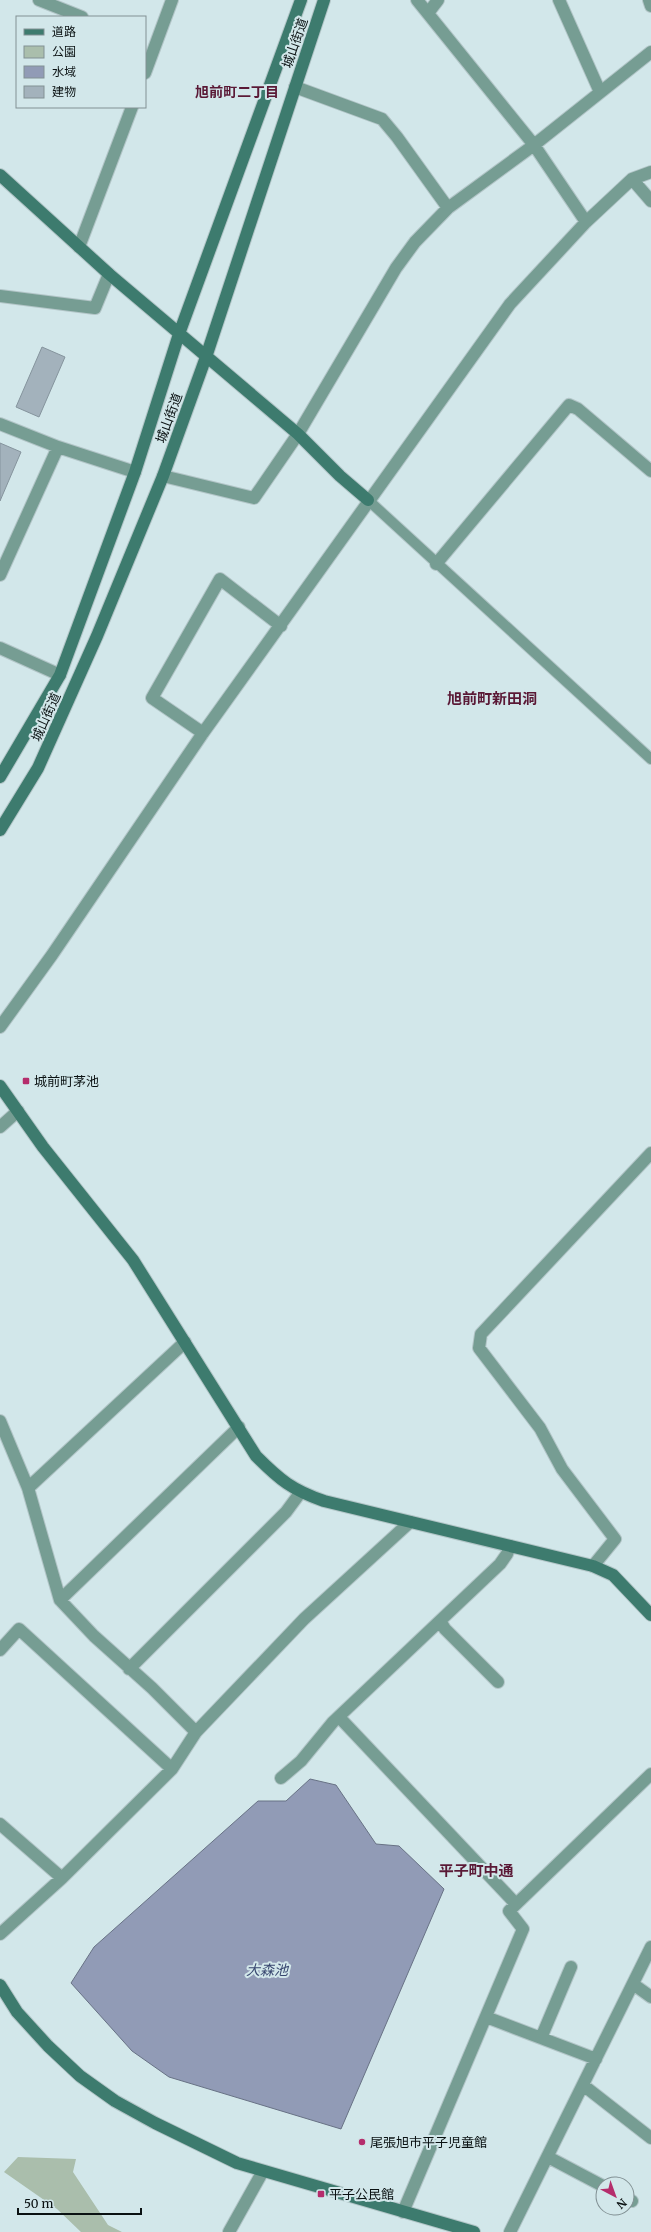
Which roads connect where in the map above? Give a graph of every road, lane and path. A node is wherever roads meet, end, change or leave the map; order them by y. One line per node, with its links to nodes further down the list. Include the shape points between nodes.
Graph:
1 (39, 0): 11 (street)
2 (172, 0): 12 (street)
3 (300, 0): 28 (street, 城山街道)
4 (324, 0): 15 (street, 城山街道)
5 (417, 0): 10 (street)
6 (438, 0): 10 (street)
7 (559, 0): 16 (street)
8 (649, 0): 9 (street)
9 (651, 6)
10 (428, 13): 18 (street)
11 (79, 16)
12 (150, 44): 14 (street)
13 (651, 52): 16 (street)
14 (146, 67)
15 (295, 87): 23 (street, via 382,120); 29 (street, 城山街道)
16 (600, 92): 18 (street)
17 (132, 108): 25 (street)
18 (534, 144): 23 (street); 24 (street)
19 (651, 172): 21 (street)
20 (0, 175): 25 (street)
21 (632, 178): 22 (street); 24 (street)
22 (651, 200)
23 (448, 208): 31 (street, via 415,242 396,268)
24 (586, 222): 36 (street, via 510,304)
25 (79, 247): 26 (street)
26 (109, 274): 27 (street, via 95,308); 28 (street)
27 (0, 296)
28 (179, 334): 29 (street); 34 (street, 城山街道)
29 (206, 357): 31 (street); 35 (street, 城山街道)
30 (0, 424): 32 (street)
31 (298, 434): 35 (street, via 254,498); 36 (street)
32 (58, 447): 34 (street); 38 (street)
33 (651, 471): 37 (street, via 578,409 569,405)
34 (135, 472): 41 (street, 城山街道)
35 (163, 476): 45 (street, 城山街道, via 97,636 38,768)
36 (368, 500): 37 (lane); 39 (street)
37 (436, 564): 43 (lane)
38 (0, 575)
39 (281, 626): 42 (street); 42 (street, via 220,579 152,698)
40 (0, 648): 41 (street)
41 (60, 674): 44 (street, 城山街道)
42 (203, 733): 46 (street)
43 (651, 759)
44 (0, 777)
45 (0, 830)
46 (0, 1027)
47 (0, 1086): 48 (street)
48 (18, 1111): 49 (street); 51 (street, via 43,1147 133,1260)
49 (0, 1127)
50 (651, 1153): 58 (street, via 481,1334 479,1348 540,1428 562,1469 615,1539)
51 (185, 1342): 53 (street); 54 (street)
52 (0, 1421): 54 (street)
53 (239, 1428): 55 (street, via 256,1456 275,1475); 59 (street)
54 (28, 1488): 59 (street)
55 (300, 1493): 56 (street); 63 (street, via 286,1512)
56 (410, 1522): 57 (street); 66 (street, via 304,1619)
57 (510, 1546): 58 (street); 61 (street, via 500,1564)
58 (593, 1566): 60 (street, via 613,1575)
59 (60, 1600): 63 (street)
60 (651, 1615)
61 (440, 1621): 64 (street); 65 (street)
62 (0, 1650): 67 (street, via 19,1630)
63 (129, 1669): 66 (street)
64 (498, 1682)
65 (339, 1717): 69 (street, via 301,1761); 72 (street)
66 (196, 1732): 67 (street)
67 (172, 1769): 71 (street)
68 (651, 1774): 72 (street)
69 (281, 1778)
70 (0, 1824): 71 (street)
71 (62, 1878): 73 (street)
72 (515, 1903): 79 (street, via 509,1911 523,1928)
73 (0, 1934)
74 (651, 1947): 76 (street)
75 (571, 1967): 80 (street)
76 (633, 1984): 78 (street); 81 (street)
77 (0, 1985): 85 (street, via 17,2012 48,2046 80,2076 115,2101 237,2163)
78 (651, 1997)
79 (486, 2017): 80 (street); 87 (street)
80 (541, 2038): 81 (street)
81 (596, 2059): 82 (street)
82 (583, 2085): 83 (street); 84 (street)
83 (651, 2138)
84 (548, 2157): 86 (street); 90 (street)
85 (264, 2171): 87 (street); 88 (street)
86 (595, 2182)
87 (403, 2212): 89 (street)
88 (229, 2232)
89 (474, 2232)
90 (510, 2232)

